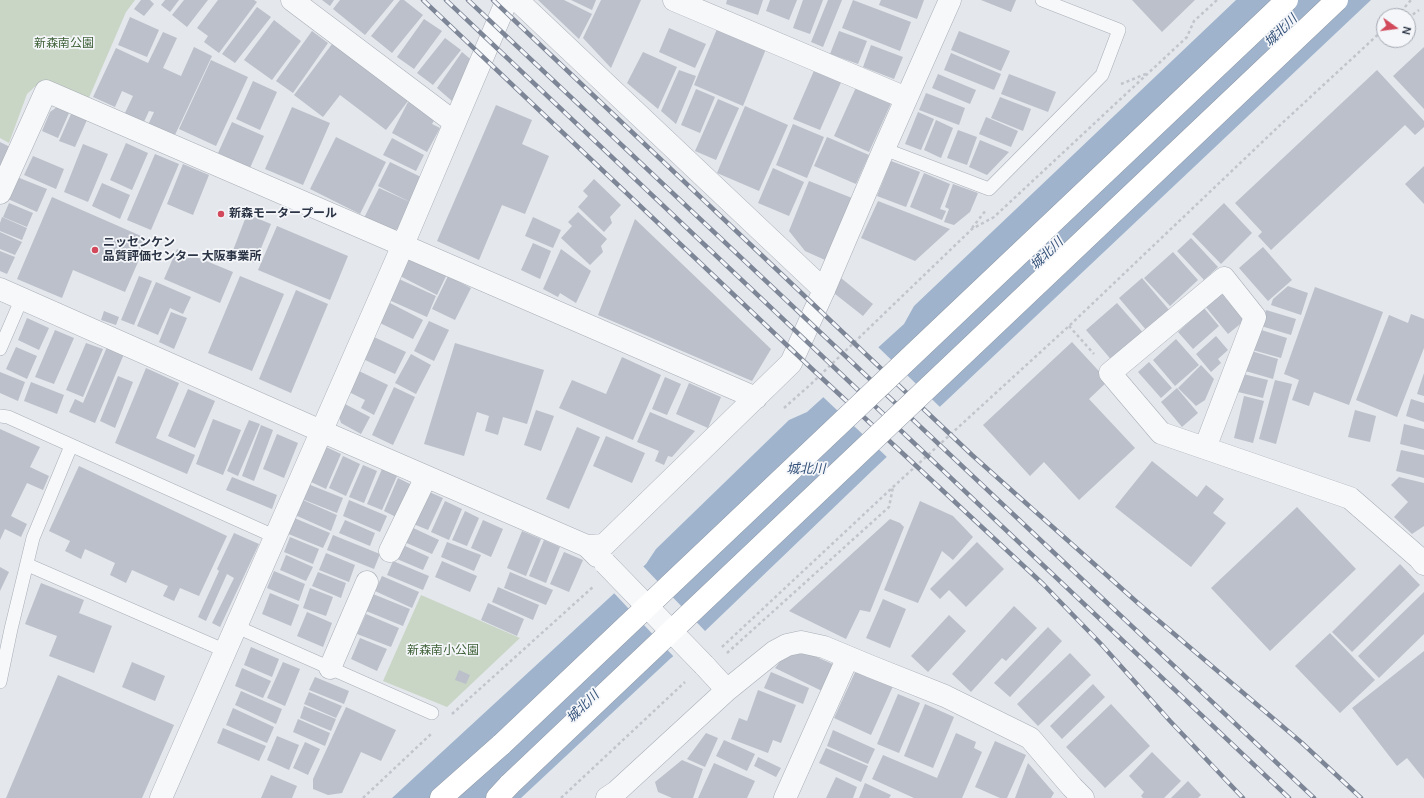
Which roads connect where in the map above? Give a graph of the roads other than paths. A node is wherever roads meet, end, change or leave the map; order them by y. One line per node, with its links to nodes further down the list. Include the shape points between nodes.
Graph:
1 (292, 0): 10 (street)
2 (507, 0): 10 (street)
3 (517, 0): 15 (street)
4 (674, 0): 9 (street)
5 (950, 0): 9 (street)
6 (1042, 0): 11 (lane, via 1119,30 1102,74 989,189)
7 (1287, 0): 40 (highway, bridge, via 502,744)
8 (1337, 0): 41 (highway, bridge)
9 (906, 98): 11 (street)
10 (454, 122): 13 (street)
11 (884, 149): 15 (street)
12 (0, 193): 13 (street, via 46,90)
13 (402, 246): 18 (street); 20 (street)
14 (0, 289): 16 (street)
15 (824, 290): 18 (street, via 791,363)
16 (22, 298): 17 (lane); 20 (street)
17 (0, 349)
18 (756, 398): 25 (street, via 604,545)
19 (0, 416): 21 (lane, via 8,417)
20 (321, 432): 23 (street); 24 (street)
21 (71, 446): 24 (lane); 28 (lane, via 33,538)
22 (1205, 448): 22 (street, via 1162,433 1110,373 1224,278 1255,317); 27 (street, via 1350,498)
23 (426, 477): 25 (street); 26 (street)
24 (276, 537): 30 (street)
25 (587, 546): 35 (street, bridge, via 602,573 709,663)
26 (390, 551)
27 (1422, 560)
28 (28, 565): 31 (lane); 34 (lane)
29 (367, 582): 33 (street)
30 (237, 627): 31 (street); 33 (lane)
31 (226, 651): 39 (street)
32 (848, 657): 35 (street, via 824,647 801,642 787,645 774,652); 37 (street, via 945,696 1030,738); 42 (street)
33 (330, 668): 36 (lane)
34 (0, 682)
35 (727, 690): 38 (street)
36 (432, 712)
37 (1074, 794)
38 (617, 796)
39 (161, 798)
40 (441, 798)
41 (497, 798)
42 (785, 798)

